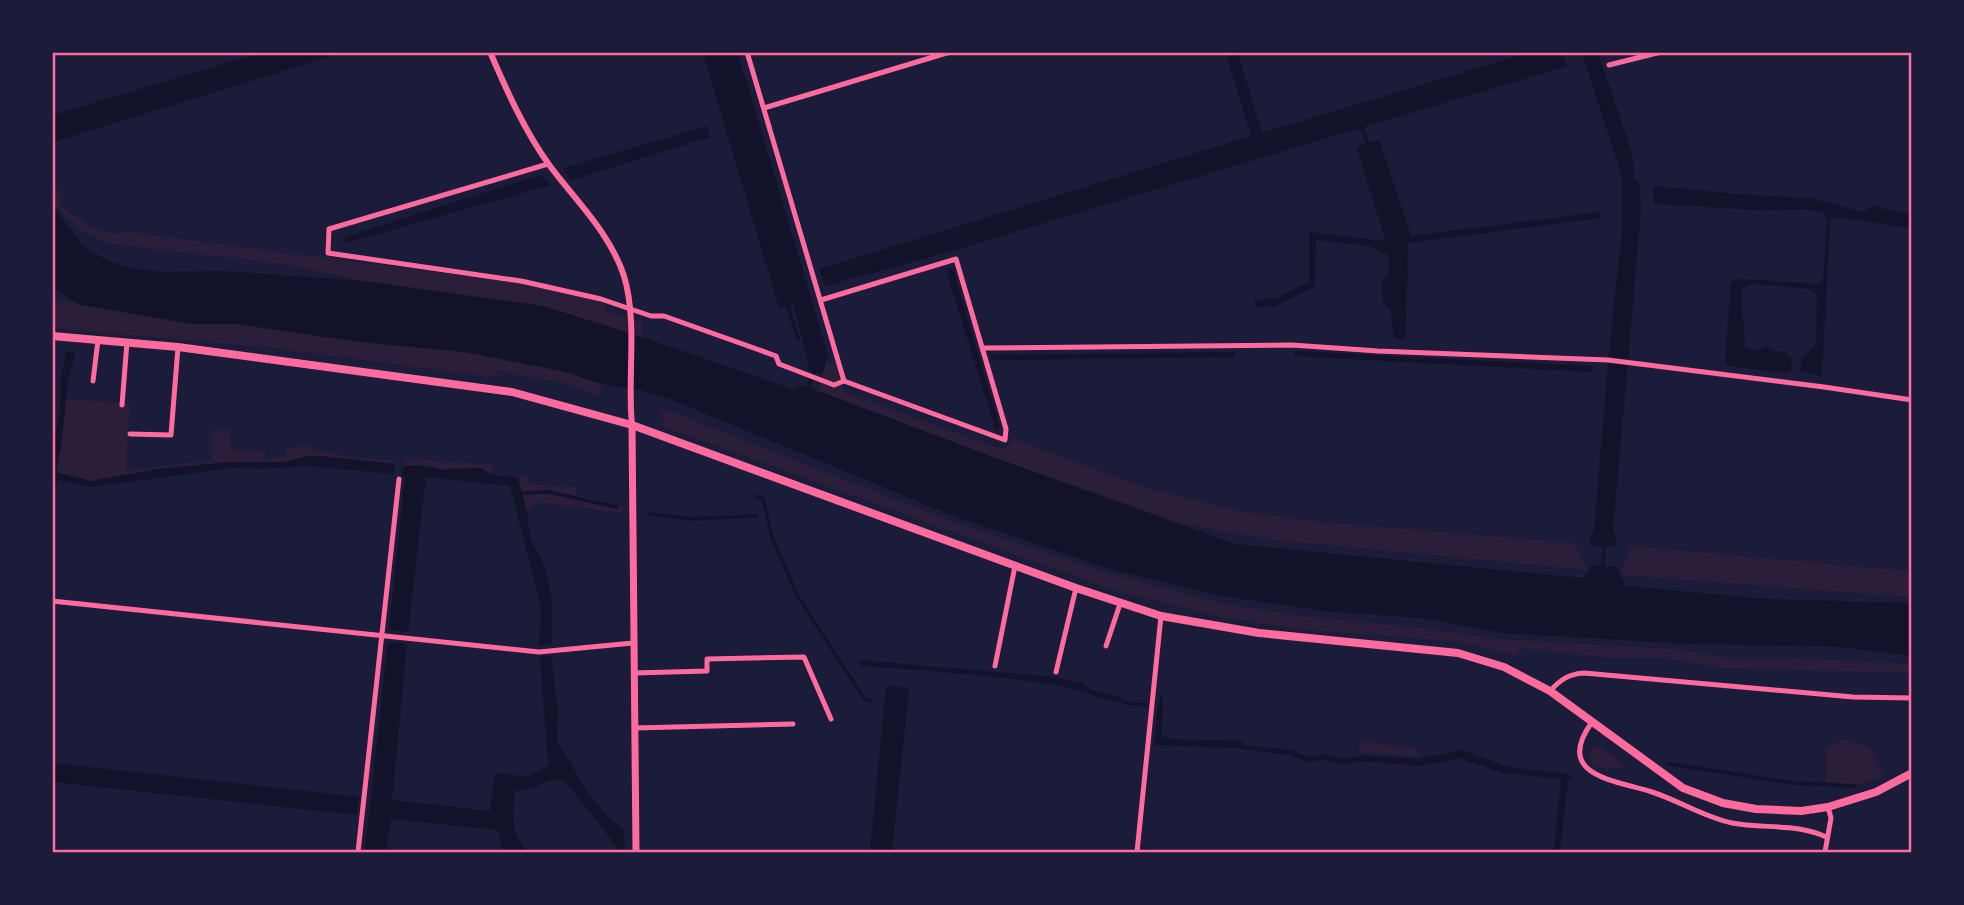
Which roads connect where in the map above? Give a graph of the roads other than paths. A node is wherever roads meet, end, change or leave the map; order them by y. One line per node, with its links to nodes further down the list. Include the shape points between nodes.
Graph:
1 (490, 52): 7 (street)
2 (747, 52): 6 (street)
3 (950, 52): 6 (street)
4 (1661, 52): 5 (street)
5 (1609, 65)
6 (764, 108): 8 (street)
7 (548, 164): 9 (street, via 614,251); 9 (street, via 329,229 328,253 521,281 601,299)
8 (821, 300): 14 (street, via 956,259); 16 (street)
9 (629, 311): 16 (street, via 664,316 776,356 779,364 834,385); 19 (street)
10 (52, 336): 11 (main road)
11 (98, 340): 12 (main road); 15 (street)
12 (127, 342): 13 (main road); 18 (street)
13 (178, 347): 19 (main road, via 512,392); 20 (street, via 171,435)
14 (983, 348): 16 (street, via 1006,429 1004,440); 17 (street, via 1292,345 1608,360)
15 (93, 381)
16 (844, 381)
17 (1912, 400)
18 (122, 405)
19 (632, 425): 22 (main road); 28 (main road)
20 (130, 434)
21 (399, 479): 27 (street)
22 (1014, 566): 23 (main road); 30 (street)
23 (1076, 589): 25 (main road); 31 (street)
24 (52, 601): 27 (street)
25 (1120, 604): 26 (main road); 29 (street)
26 (1161, 617): 33 (main road, via 1259,634 1458,653 1504,667); 44 (street)
27 (381, 635): 28 (street, via 539,652); 42 (street)
28 (633, 643): 32 (main road)
29 (1107, 646)
30 (995, 666)
31 (1056, 672)
32 (634, 673): 35 (street, via 707,671 707,659 804,657); 38 (main road)
33 (1550, 691): 34 (street, via 1572,674 1584,673 1853,698); 36 (main road)
34 (1912, 698)
35 (831, 719)
36 (1592, 722): 40 (main road, via 1683,788 1703,796 1756,809); 41 (street, via 1580,749 1584,766 1596,776 1731,823 1811,830)
37 (793, 724): 38 (street)
38 (634, 728): 43 (main road)
39 (1912, 773): 40 (main road, via 1876,792)
40 (1828, 807): 41 (street, via 1831,818)
41 (1826, 837): 45 (street)
42 (358, 852)
43 (636, 852)
44 (1137, 852)
45 (1825, 852)

